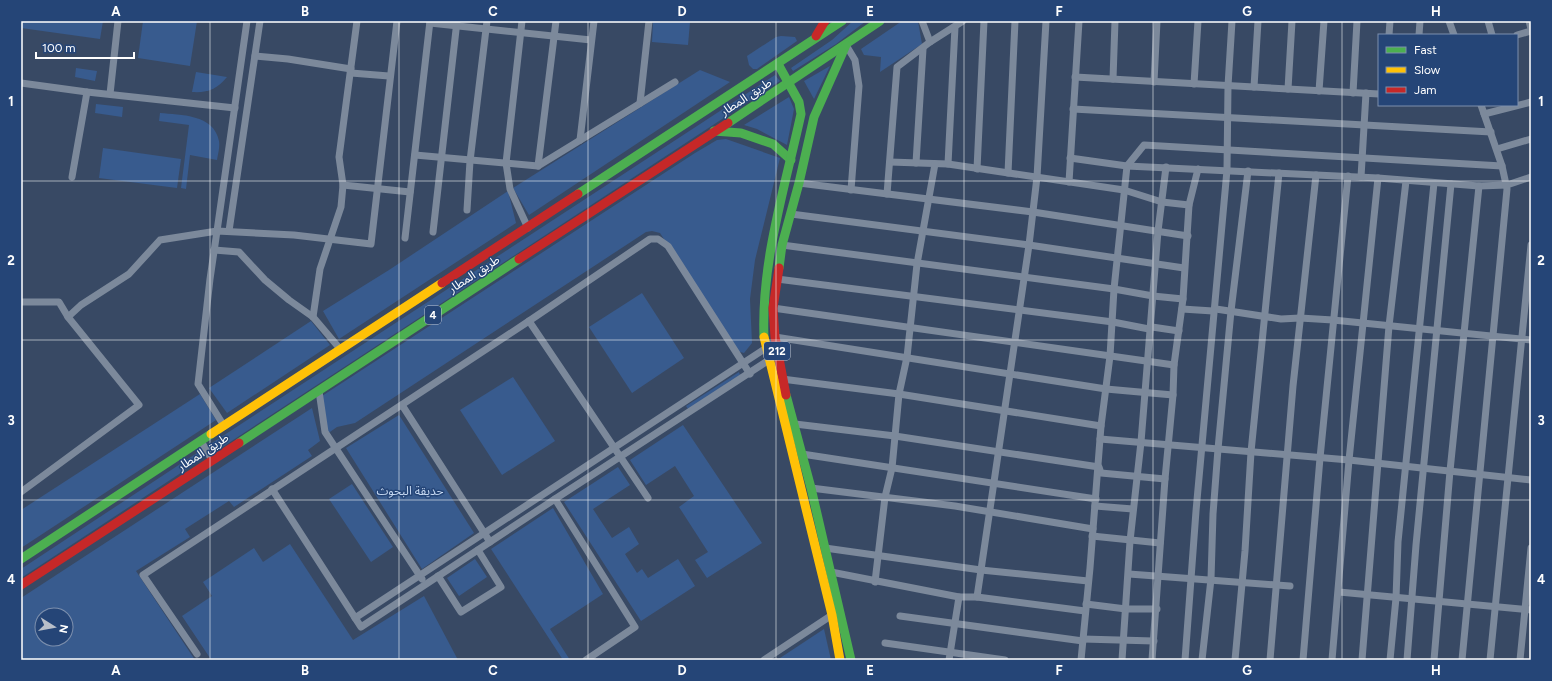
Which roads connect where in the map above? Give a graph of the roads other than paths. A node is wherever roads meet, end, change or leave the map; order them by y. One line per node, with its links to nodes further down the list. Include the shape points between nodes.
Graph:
1 (118, 21): 66 (street)
2 (247, 21): 74 (street)
3 (260, 21): 49 (street)
4 (357, 21): 51 (street)
5 (396, 21): 52 (street)
6 (522, 21): 37 (street)
7 (556, 21): 43 (street)
8 (594, 21): 44 (street)
9 (649, 21): 70 (street)
10 (825, 21): 45 (main road)
11 (842, 21): 45 (main road, طريق المطار)
12 (880, 21): 47 (main road, طريق المطار)
13 (922, 21): 46 (street)
14 (962, 21): 35 (street)
15 (984, 21): 102 (street)
16 (1015, 21): 106 (street)
17 (1046, 21): 111 (street)
18 (1079, 21): 53 (street)
19 (1115, 21): 54 (street)
20 (1157, 21): 56 (street)
21 (1198, 21): 59 (street)
22 (1232, 21): 60 (street)
23 (1258, 21): 61 (street)
24 (1292, 21): 62 (street)
25 (1324, 21): 63 (street)
26 (1358, 21): 65 (street)
27 (1390, 21): 38 (street)
28 (1420, 21): 39 (street)
29 (1449, 21): 40 (street)
30 (1488, 21): 41 (street)
31 (1529, 21): 36 (street)
32 (430, 22): 33 (street); 87 (street)
33 (456, 24): 34 (street); 89 (street)
34 (487, 24): 37 (street); 92 (street)
35 (955, 27): 46 (street); 97 (street)
36 (1531, 30): 42 (street)
37 (521, 32): 43 (street); 94 (street)
38 (1389, 34)
39 (1419, 34)
40 (1454, 34)
41 (1492, 34)
42 (1518, 35)
43 (554, 37): 44 (street); 98 (street)
44 (591, 40): 84 (street)
45 (814, 40): 50 (main road, طريق المطار)
46 (930, 42): 48 (street)
47 (846, 45): 58 (main road, طريق المطار / 4); 78 (main road, 212); 124 (street, via 856,60 859,86)
48 (923, 49): 93 (street, via 898,67); 95 (street)
49 (254, 56): 51 (street, via 288,59); 137 (street)
50 (778, 64): 58 (main road, 212); 135 (main road, طريق المطار / 4)
51 (351, 71): 52 (street); 120 (street, via 339,157)
52 (389, 76): 123 (street)
53 (1075, 77): 54 (street); 75 (street)
54 (1113, 79): 56 (street)
55 (674, 82): 70 (street)
56 (1154, 82): 59 (street)
57 (21, 83): 64 (street)
58 (789, 83): 76 (main road, 212, via 799,102); 81 (main road, طريق المطار / 4)
59 (1194, 84): 60 (street)
60 (1228, 86): 61 (street); 79 (street)
61 (1254, 87): 62 (street)
62 (1288, 89): 63 (street)
63 (1319, 91): 65 (street)
64 (87, 92): 66 (street); 110 (street)
65 (1353, 93): 67 (street)
66 (110, 94): 74 (street)
67 (1366, 94): 68 (street); 80 (street)
68 (1378, 94)
69 (1531, 102): 71 (street)
70 (640, 103): 84 (street)
71 (1518, 105)
72 (1481, 106): 77 (street)
73 (1512, 106): 77 (street)
74 (234, 108): 136 (street)
75 (1073, 109): 79 (street); 90 (street)
76 (801, 114): 78 (main road); 91 (main road, 212)
77 (1484, 114): 82 (street)
78 (814, 117): 118 (main road, 212)
79 (1228, 117): 80 (street); 85 (street)
80 (1364, 124): 82 (street); 88 (street)
81 (714, 131): 91 (main road, via 740,133 773,144); 196 (main road, طريق المطار / 4)
82 (1491, 132): 86 (street)
83 (1531, 139): 86 (street)
84 (580, 140): 98 (street)
85 (1226, 149): 88 (street); 99 (street, via 1144,145); 104 (street)
86 (1497, 149): 100 (street)
87 (415, 155): 89 (street); 126 (street)
88 (1362, 157): 100 (street); 112 (street)
89 (442, 158): 92 (street); 140 (street)
90 (1070, 158): 99 (street); 116 (street)
91 (791, 160): 184 (main road, 212, via 767,270 763,304)
92 (470, 161): 94 (street); 131 (street)
93 (890, 162): 95 (street); 127 (street)
94 (506, 163): 98 (street); 135 (street, via 510,189)
95 (916, 164): 96 (street)
96 (935, 164): 97 (street); 128 (street)
97 (948, 164): 102 (street)
98 (538, 166)
99 (1127, 166): 101 (street); 125 (street)
100 (1502, 166): 121 (street)
101 (1166, 167): 103 (street); 129 (street)
102 (977, 168): 106 (street)
103 (1198, 169): 104 (street); 130 (street)
104 (1226, 170): 105 (street); 162 (street)
105 (1248, 171): 107 (street); 163 (street)
106 (1008, 173): 111 (street)
107 (1279, 173): 108 (street); 166 (street)
108 (1316, 175): 109 (street); 167 (street)
109 (1348, 176): 112 (street); 168 (street)
110 (72, 177)
111 (1037, 177): 116 (street); 132 (street)
112 (1361, 177): 113 (street)
113 (1378, 178): 115 (street); 171 (street)
114 (1530, 179): 121 (street)
115 (1406, 181): 117 (street); 172 (street)
116 (1069, 182): 125 (street)
117 (1434, 182): 119 (street); 175 (street)
118 (799, 183): 124 (street); 133 (main road, 212)
119 (1451, 184): 122 (street); 177 (street)
120 (343, 185): 123 (street); 143 (street, via 341,207)
121 (1507, 185): 122 (street); 180 (street)
122 (1479, 186): 178 (street)
123 (378, 188): 126 (street); 143 (street, via 371,244)
124 (851, 190): 127 (street)
125 (1124, 190): 129 (street); 134 (street)
126 (410, 192): 142 (street)
127 (887, 194): 128 (street)
128 (928, 200): 132 (street); 138 (street)
129 (1162, 202): 130 (street); 139 (street)
130 (1189, 205): 141 (street)
131 (467, 210)
132 (1033, 212): 134 (street); 145 (street)
133 (791, 214): 138 (street); 144 (main road, 212)
134 (1121, 227): 139 (street); 148 (street)
135 (528, 228): 185 (main road, طريق المطار / 4)
136 (217, 230): 137 (street); 147 (street); 164 (street, via 160,240 129,274)
137 (229, 231): 143 (street)
138 (923, 231): 145 (street); 150 (street)
139 (1158, 231): 141 (street); 149 (street)
140 (433, 232)
141 (1188, 236): 151 (street)
142 (405, 238)
143 (330, 240): 165 (street, via 320,269)
144 (782, 245): 150 (street); 153 (main road, 212)
145 (1030, 245): 148 (street); 152 (street)
146 (1531, 245): 181 (street)
147 (214, 250): 165 (street, via 239,252 265,280); 203 (street, via 198,384)
148 (1118, 259): 149 (street); 154 (street)
149 (1156, 263): 151 (street); 156 (street)
150 (917, 264): 152 (street); 155 (street)
151 (1184, 268): 157 (street)
152 (1024, 277): 154 (street); 161 (street)
153 (777, 279): 155 (street); 159 (main road, 212)
154 (1114, 289): 156 (street); 170 (street)
155 (914, 296): 161 (street); 173 (street)
156 (1153, 296): 157 (street); 174 (street)
157 (1183, 299): 160 (street)
158 (21, 302): 164 (street, via 59,302)
159 (773, 308): 173 (street); 179 (main road, 212)
160 (1182, 309): 162 (street); 176 (street)
161 (1020, 310): 170 (street); 183 (street)
162 (1213, 311): 163 (street, via 1216,309); 212 (street)
163 (1231, 312): 166 (street); 213 (street)
164 (68, 317): 236 (street, via 139,405)
165 (313, 317): 185 (street)
166 (1265, 317): 167 (street); 215 (street)
167 (1300, 318): 168 (street); 217 (street)
168 (1334, 320): 171 (street); 219 (street)
169 (529, 321): 190 (street, via 650,239 658,239 668,246); 200 (street); 211 (street)
170 (1113, 322): 174 (street); 186 (street)
171 (1362, 323): 172 (street); 221 (street)
172 (1389, 326): 175 (street); 222 (street)
173 (910, 329): 183 (street); 187 (street)
174 (1149, 329): 176 (street, via 1152,327); 189 (street)
175 (1420, 329): 177 (street); 224 (street)
176 (1179, 331): 191 (street)
177 (1437, 332): 178 (street); 226 (street)
178 (1464, 334): 180 (street); 227 (street)
179 (775, 337): 187 (street); 194 (main road, 212)
180 (1493, 337): 181 (street); 228 (street)
181 (1521, 340): 182 (street); 230 (street)
182 (1531, 340)
183 (1015, 342): 186 (street); 193 (street)
184 (766, 348): 188 (main road, 212); 190 (street)
185 (341, 350): 203 (main road, طريق المطار / 4)
186 (1110, 356): 189 (street); 195 (street)
187 (907, 357): 193 (street); 198 (street)
188 (769, 360): 192 (street); 281 (main road, 212)
189 (1147, 361): 191 (street); 197 (street)
190 (743, 363): 192 (street); 211 (street)
191 (1174, 365): 199 (street)
192 (750, 374): 218 (street)
193 (1011, 374): 195 (street); 201 (street)
194 (782, 379): 198 (street); 202 (main road, 212)
195 (1106, 389): 197 (street); 204 (street)
196 (318, 390): 210 (street, via 325,432); 220 (main road, طريق المطار / 4)
197 (1145, 393): 199 (street); 208 (street)
198 (899, 394): 201 (street); 205 (street)
199 (1173, 396): 209 (street)
200 (402, 405): 210 (street); 243 (street)
201 (1006, 411): 204 (street); 214 (street)
202 (795, 424): 205 (street); 216 (main road, 212)
203 (224, 426): 207 (main road, طريق المطار / 4)
204 (1101, 426): 206 (street)
205 (895, 436): 214 (street); 225 (street)
206 (1100, 439): 208 (street); 223 (street)
207 (201, 442): 220 (street); 252 (main road, طريق المطار / 4)
208 (1141, 442): 209 (street); 229 (street)
209 (1169, 445): 212 (street); 231 (street)
210 (336, 447): 235 (street); 256 (street)
211 (616, 447): 218 (street); 243 (street)
212 (1202, 448): 213 (street); 259 (street)
213 (1218, 449): 215 (street); 260 (street)
214 (1000, 451): 223 (street); 233 (street)
215 (1251, 452): 217 (street); 263 (street)
216 (802, 454): 225 (street); 234 (main road, 212)
217 (1287, 455): 219 (street); 266 (street)
218 (622, 456): 238 (street); 239 (street)
219 (1320, 458): 221 (street); 303 (street)
220 (212, 460): 265 (main road, طريق المطار / 4)
221 (1349, 460): 222 (street); 268 (street)
222 (1377, 463): 224 (street); 269 (street)
223 (1099, 467): 229 (street, via 1101,473); 240 (street)
224 (1407, 467): 226 (street); 272 (street, via 1398,542)
225 (892, 468): 233 (street); 237 (street)
226 (1423, 468): 227 (street); 273 (street)
227 (1450, 471): 228 (street); 274 (street)
228 (1479, 474): 230 (street); 275 (street)
229 (1137, 476): 231 (street); 241 (street)
230 (1507, 478): 232 (street); 276 (street)
231 (1165, 479): 247 (street)
232 (1531, 480)
233 (994, 485): 240 (street); 242 (street)
234 (811, 488): 237 (street); 248 (main road, 212)
235 (272, 489): 283 (street); 289 (street, via 143,575)
236 (21, 492)
237 (885, 497): 242 (street); 251 (street)
238 (555, 498): 246 (street); 291 (street, via 635,627)
239 (648, 498)
240 (1095, 502): 241 (street); 244 (street)
241 (1133, 510): 245 (street)
242 (991, 512): 244 (street); 253 (street)
243 (485, 533): 246 (street); 256 (street)
244 (1093, 533): 245 (street); 261 (street)
245 (1130, 541): 247 (street); 255 (street)
246 (490, 542): 250 (street)
247 (1160, 543): 258 (street)
248 (826, 548): 251 (street); 254 (main road, 212)
249 (1531, 548): 280 (street)
250 (478, 550): 257 (street); 257 (street, via 502,587 461,612)
251 (878, 556): 253 (street); 262 (street)
252 (21, 559)
253 (981, 570): 261 (street); 271 (street)
254 (831, 572): 262 (street); 294 (main road, 212)
255 (1129, 574): 258 (street); 278 (street)
256 (420, 576): 264 (street); 283 (street)
257 (438, 576): 264 (street)
258 (1159, 576): 259 (street); 279 (street)
259 (1191, 578): 260 (street); 299 (street)
260 (1211, 579): 263 (street); 300 (street)
261 (1088, 581): 277 (street)
262 (874, 582): 270 (street)
263 (1242, 582): 266 (street); 301 (street)
264 (425, 584): 283 (street, via 361,627)
265 (21, 585)
266 (1277, 585): 267 (street); 302 (street)
267 (1290, 586)
268 (1339, 592): 269 (street); 304 (street)
269 (1368, 595): 272 (street); 305 (street)
270 (959, 597): 271 (street); 284 (street)
271 (977, 597): 277 (street)
272 (1396, 598): 273 (street); 306 (street)
273 (1413, 599): 274 (street); 307 (street)
274 (1440, 602): 275 (street); 308 (street)
275 (1467, 604): 276 (street); 309 (street)
276 (1495, 607): 280 (street); 310 (street)
277 (1086, 608): 278 (street); 285 (street)
278 (1126, 608): 279 (street); 286 (street)
279 (1157, 609): 287 (street)
280 (1528, 610): 311 (street)
281 (832, 615): 292 (street); 293 (main road, 212)
282 (900, 616): 284 (street)
283 (355, 618)
284 (954, 625): 285 (street); 290 (street)
285 (1083, 640): 286 (street); 296 (street)
286 (1124, 640): 287 (street); 297 (street)
287 (1154, 641): 298 (street)
288 (885, 643): 290 (street)
289 (198, 654)
290 (950, 656): 295 (street)
291 (586, 660)
292 (764, 660)
293 (840, 660)
294 (851, 660)
295 (1004, 660)
296 (1081, 660)
297 (1122, 660)
298 (1152, 660)
299 (1185, 660)
300 (1202, 660)
301 (1235, 660)
302 (1270, 660)
303 (1303, 660)
304 (1332, 660)
305 (1362, 660)
306 (1390, 660)
307 (1407, 660)
308 (1434, 660)
309 (1462, 660)
310 (1490, 660)
311 (1520, 660)

